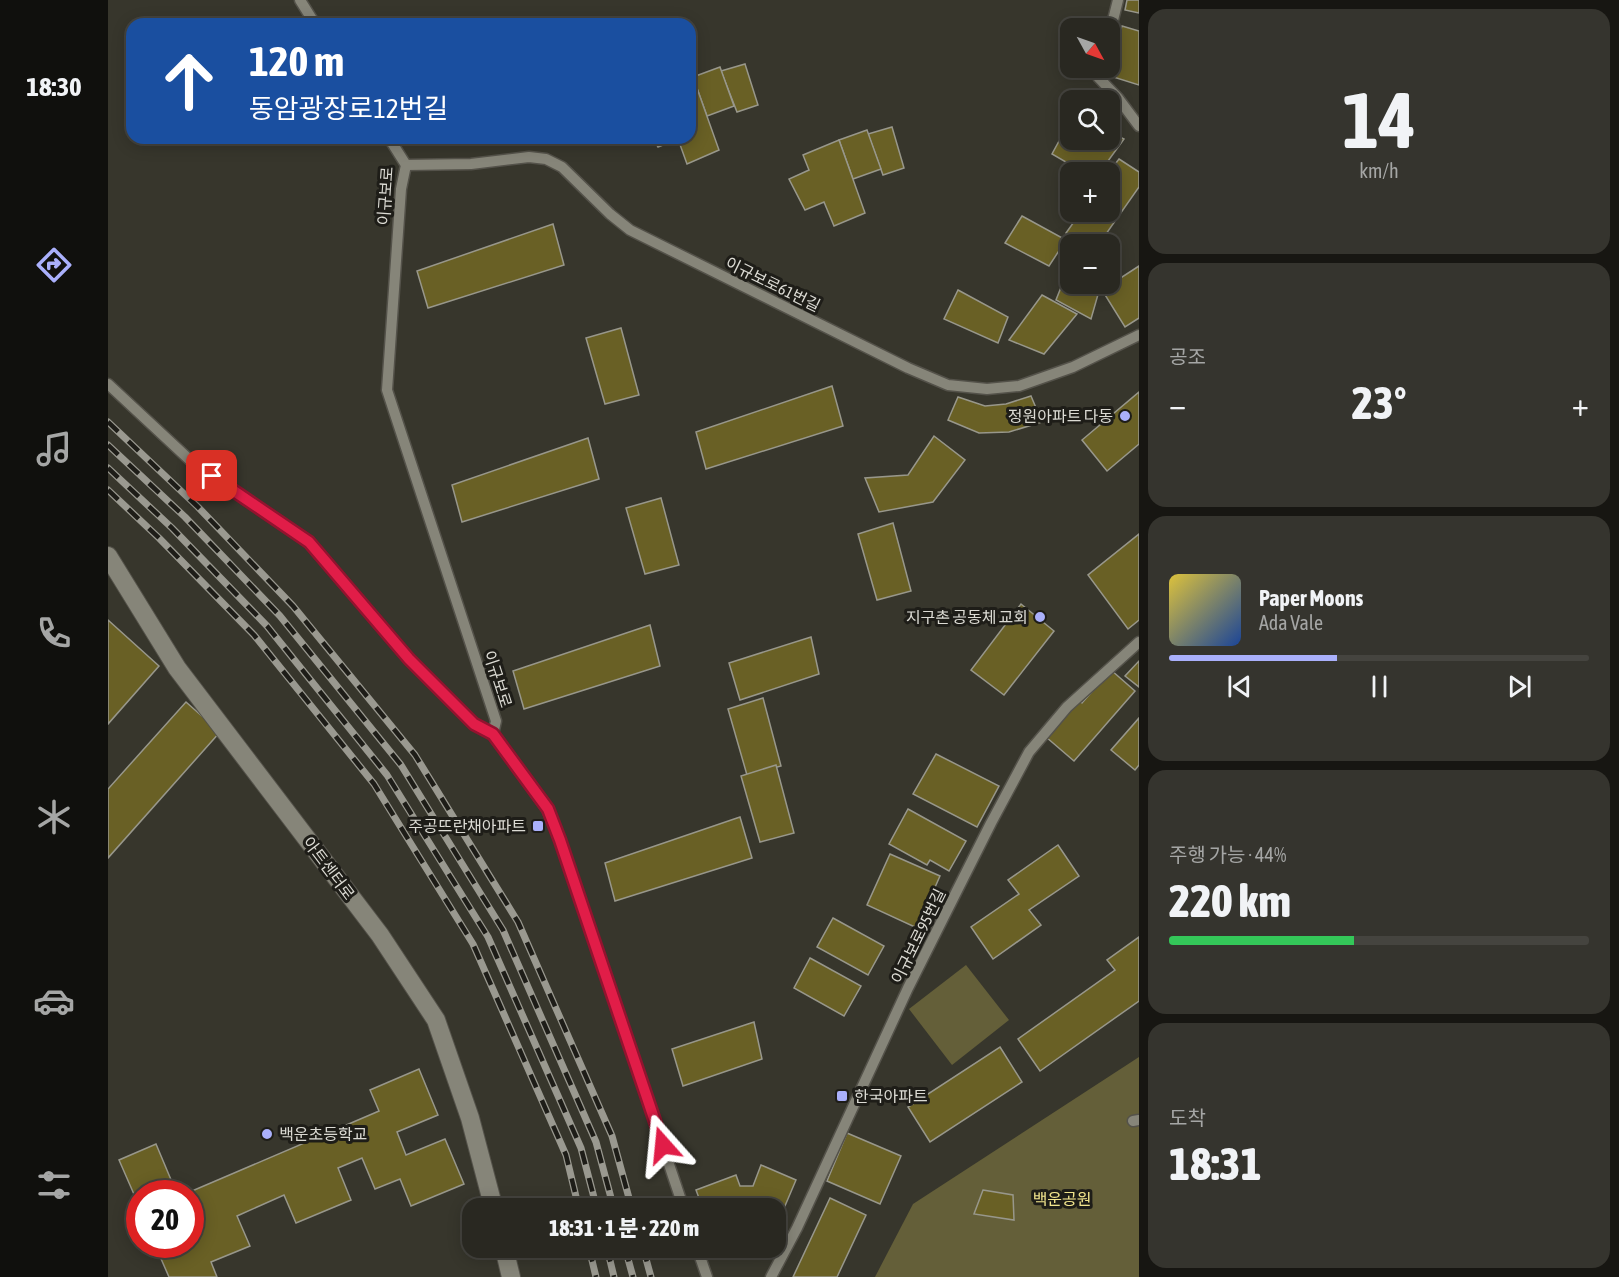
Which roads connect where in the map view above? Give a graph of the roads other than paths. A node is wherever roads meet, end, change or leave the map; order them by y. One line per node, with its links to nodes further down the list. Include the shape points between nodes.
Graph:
1 (300, 0): 3 (lane)
2 (1118, 0): 4 (lane)
3 (311, 18)
4 (1114, 18)
5 (1099, 78): 6 (lane)
6 (1139, 126)
7 (393, 144): 8 (lane, 이규보로)
8 (406, 165): 9 (lane, 이규보로61번길, via 546,159 562,167 630,230 948,385 1019,387 1073,367); 13 (lane, 이규보로, via 387,390 496,721)
9 (1139, 335)
10 (108, 384): 13 (lane, via 193,463 309,542 409,659 474,724)
11 (108, 556): 14 (street, 아트센터로, via 177,668 380,935 436,1020 470,1118)
12 (1139, 642): 20 (lane, 이규보로95번길, via 1067,707 1029,752 908,988)
13 (493, 734): 15 (lane, 이규보로, via 548,809)
14 (491, 1198)
15 (680, 1198)
16 (506, 1258): 18 (street)
17 (700, 1258): 19 (lane)
18 (511, 1277)
19 (707, 1277)
20 (771, 1277)

